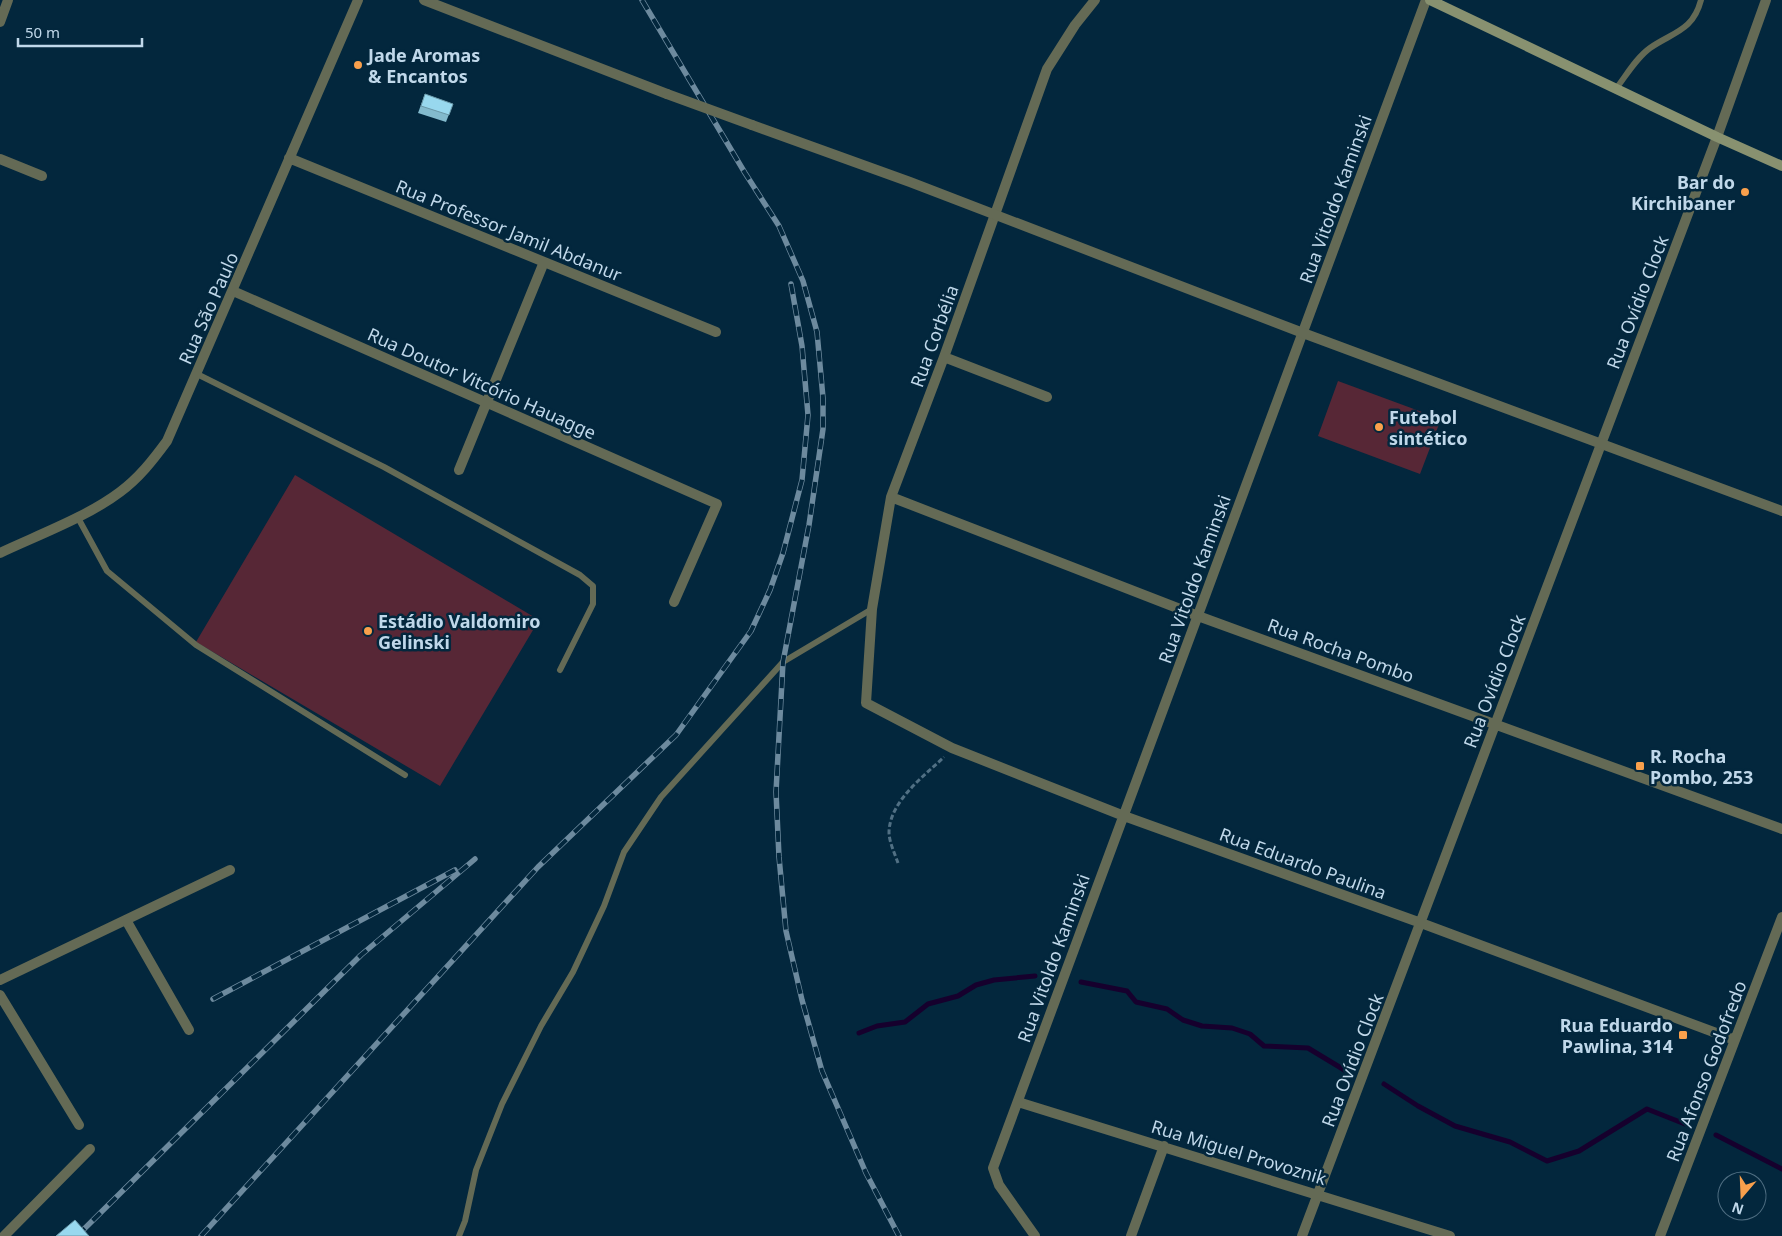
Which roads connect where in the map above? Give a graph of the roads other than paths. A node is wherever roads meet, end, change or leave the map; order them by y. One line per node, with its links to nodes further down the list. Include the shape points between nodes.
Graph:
1 (8, 0): 9 (street)
2 (358, 0): 12 (street, Rua São Paulo)
3 (424, 0): 16 (street, bridge)
4 (1094, 0): 16 (street, Rua Corbélia, via 1047,69)
5 (1426, 0): 20 (street, Rua Vitoldo Kaminski)
6 (1430, 0): 10 (main road)
7 (1701, 0): 10 (lane, via 1690,24 1649,48)
8 (1766, 0): 11 (street, Rua Ovídio Clock)
9 (0, 22)
10 (1616, 90): 11 (main road)
11 (1717, 137): 14 (main road); 25 (street, Rua Ovídio Clock)
12 (289, 158): 17 (street, Rua Professor Jamil Abdanur); 18 (street, Rua São Paulo)
13 (0, 159): 15 (street)
14 (1782, 166)
15 (42, 176)
16 (995, 215): 20 (street); 21 (street, Rua Corbélia)
17 (544, 262): 19 (street, Rua Professor Jamil Abdanur); 24 (street)
18 (234, 291): 22 (street, Rua São Paulo); 24 (street, Rua Doutor Vitcório Hauagge)
19 (716, 332)
20 (1303, 333): 25 (street); 33 (street, Rua Vitoldo Kaminski)
21 (944, 357): 23 (street); 27 (street, Rua Corbélia)
22 (197, 374): 29 (street, Rua São Paulo, via 167,441 152,462 120,493); 34 (lane, via 384,467 580,575 593,586 593,604)
23 (1047, 397)
24 (486, 402): 26 (street); 31 (street, Rua Doutor Vitcório Hauagge, via 717,504)
25 (1601, 444): 28 (street); 36 (street, Rua Ovídio Clock)
26 (459, 470)
27 (891, 497): 32 (street, Rua Corbélia); 33 (street, Rua Rocha Pombo)
28 (1782, 511)
29 (77, 516): 30 (street, Rua São Paulo); 37 (lane, via 107,571 196,645)
30 (0, 553)
31 (674, 602)
32 (872, 609): 35 (street, Rua Corbélia); 54 (lane, via 783,662 660,797 624,852 574,972 541,1026 502,1104 476,1170)
33 (1198, 616): 36 (street, Rua Rocha Pombo); 38 (street, Rua Vitoldo Kaminski)
34 (560, 670)
35 (866, 703): 38 (street, Rua Eduardo Paulina, via 952,748)
36 (1496, 723): 39 (street, Rua Rocha Pombo); 43 (street, Rua Ovídio Clock)
37 (405, 774)
38 (1124, 816): 43 (street, Rua Eduardo Paulina); 48 (street, Rua Vitoldo Kaminski)
39 (1782, 829)
40 (230, 870): 42 (street)
41 (1782, 917): 47 (street, Rua Afonso Godofredo)
42 (126, 920): 44 (street); 46 (street)
43 (1421, 923): 47 (street, Rua Eduardo Paulina); 52 (street, Rua Ovídio Clock)
44 (0, 980)
45 (0, 995): 49 (street)
46 (189, 1030)
47 (1735, 1040): 59 (street, Rua Afonso Godofredo)
48 (1018, 1102): 50 (street, Rua Miguel Provoznik); 55 (street, Rua Vitoldo Kaminski, via 993,1168 999,1185)
49 (79, 1125)
50 (1164, 1146): 52 (street, Rua Miguel Provoznik); 56 (street)
51 (90, 1150): 53 (street)
52 (1318, 1194): 57 (street, Rua Ovídio Clock); 58 (street, Rua Miguel Provoznik)
53 (4, 1236)
54 (459, 1236)
55 (1035, 1236)
56 (1131, 1236)
57 (1302, 1236)
58 (1450, 1236)
59 (1660, 1236)

